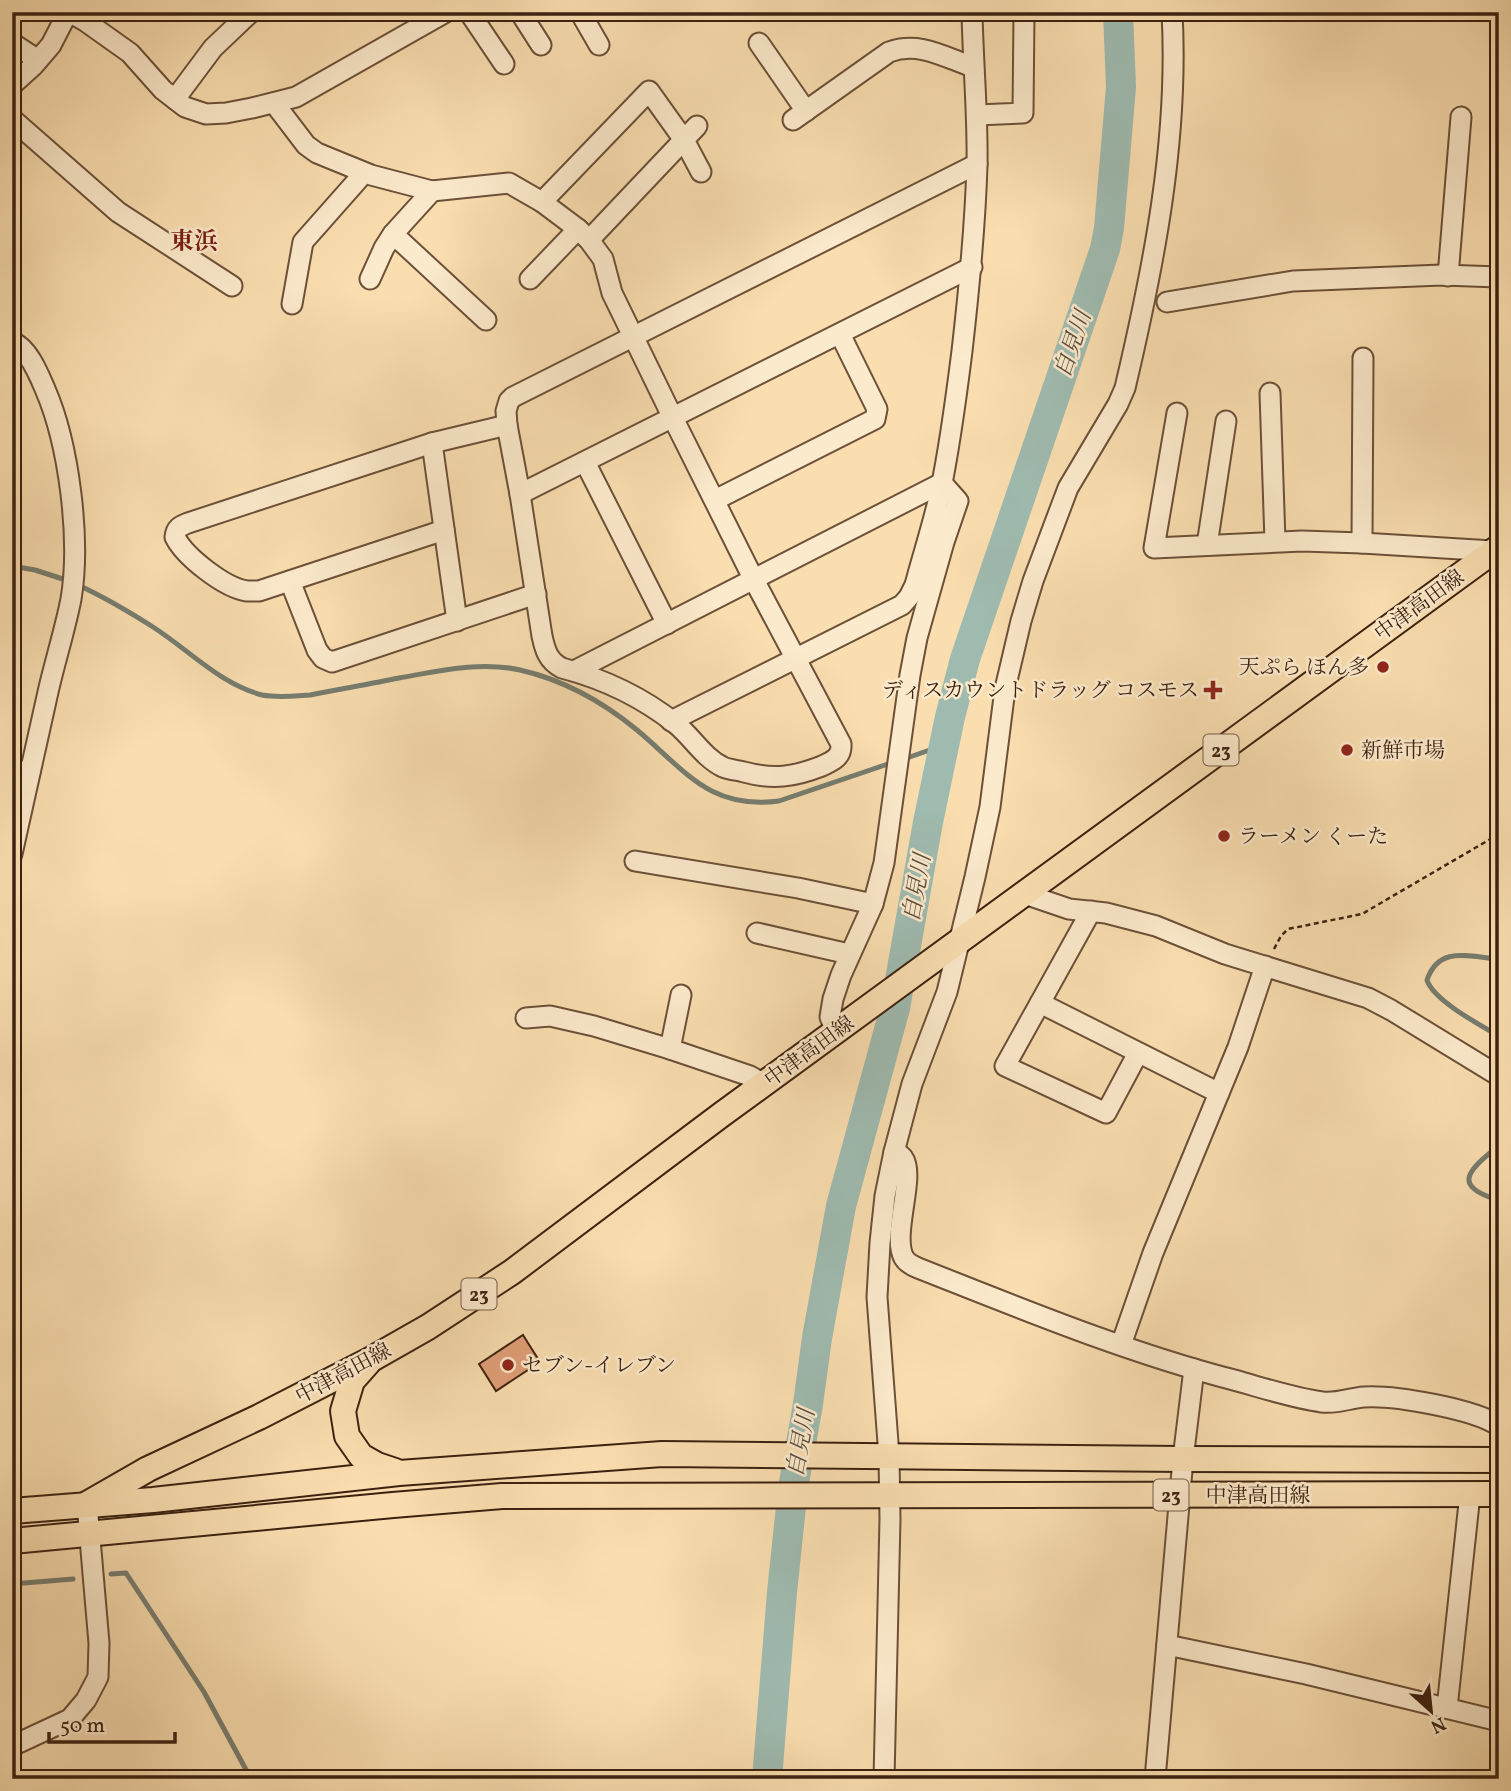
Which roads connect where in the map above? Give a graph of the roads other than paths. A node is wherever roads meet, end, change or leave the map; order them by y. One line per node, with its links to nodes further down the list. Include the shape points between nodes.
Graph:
1 (69, 12): 14 (street); 18 (street, via 130,53)
2 (251, 12): 18 (street, via 213,48)
3 (446, 12): 19 (street, via 296,97)
4 (469, 12): 15 (street)
5 (520, 12): 12 (street)
6 (580, 12): 13 (street)
7 (972, 12): 16 (street)
8 (1024, 12): 20 (street, via 1023,113)
9 (1172, 12): 74 (street, via 1173,92 1162,202 1125,388 1068,488 1032,581 1005,690 986,831)
10 (12, 43): 14 (street)
11 (759, 43): 16 (street, via 799,116 899,48 925,50)
12 (541, 45)
13 (600, 45)
14 (38, 60): 17 (street)
15 (504, 64)
16 (973, 67): 20 (street)
17 (12, 85)
18 (175, 99): 19 (street, via 205,114)
19 (274, 103): 26 (street, via 306,145)
20 (977, 115): 24 (street)
21 (1461, 117): 32 (street)
22 (12, 119): 36 (street, via 118,212)
23 (691, 133): 25 (street); 28 (street, via 649,91); 30 (street)
24 (977, 164): 31 (street); 41 (street)
25 (701, 172)
26 (364, 173): 27 (street); 38 (street, via 303,242)
27 (432, 191): 28 (street, via 509,183); 29 (street)
28 (542, 202): 30 (street)
29 (393, 234): 34 (street); 39 (street)
30 (584, 235): 35 (street); 41 (street, via 603,259 612,293)
31 (971, 267): 40 (street); 51 (street)
32 (1448, 276): 33 (street); 37 (street, via 1293,281)
33 (1499, 277)
34 (370, 279)
35 (530, 279)
36 (232, 286)
37 (1167, 302)
38 (292, 304)
39 (486, 320)
40 (840, 334): 46 (street); 53 (street, via 877,409 875,419)
41 (633, 337): 46 (street); 48 (street, via 513,397 506,411)
42 (12, 342): 67 (street, via 35,367 52,405 63,442 74,519 71,598)
43 (1363, 358): 56 (street)
44 (1270, 393): 55 (street)
45 (1177, 413): 57 (street, via 1154,548)
46 (673, 418): 50 (street); 53 (street)
47 (1226, 421): 57 (street)
48 (507, 425): 49 (street); 52 (street)
49 (432, 443): 54 (street); 60 (street, via 176,530 183,549 238,589 259,591)
50 (585, 461): 52 (street); 63 (street)
51 (942, 483): 59 (street); 64 (street, via 909,597 902,605); 71 (street, via 958,501 917,638 884,863)
52 (520, 494): 61 (street)
53 (715, 500): 59 (street)
54 (444, 530): 60 (street); 62 (street)
55 (1275, 541): 56 (street); 57 (street)
56 (1362, 543): 58 (street)
57 (1207, 545)
58 (1496, 549): 70 (main road, 中津高田線 / 23)
59 (754, 580): 63 (street); 64 (street)
60 (290, 581): 62 (street, via 317,650 332,662)
61 (536, 594): 62 (street); 65 (street, via 545,649 554,664)
62 (457, 621)
63 (667, 624): 65 (street)
64 (795, 658): 66 (street); 66 (street, via 841,744 833,761 788,777 725,768)
65 (574, 671): 66 (street, via 631,694)
66 (671, 720)
67 (21, 771): 68 (street)
68 (12, 854)
69 (635, 861): 71 (street)
70 (1025, 894): 72 (street, via 1069,909); 74 (main road, 中津高田線 / 23)
71 (873, 904): 75 (street)
72 (1091, 911): 76 (street, via 1156,926); 78 (street)
73 (757, 933): 75 (street)
74 (951, 947): 80 (main road, 中津高田線 / 23); 86 (street, via 947,992 912,1084)
75 (849, 954): 80 (street, via 830,1017)
76 (1265, 965): 83 (street, via 1381,1004); 85 (street)
77 (681, 995): 81 (street)
78 (1040, 1003): 82 (street); 82 (street, via 1005,1066 1107,1113)
79 (526, 1018): 81 (street, via 571,1020)
80 (837, 1031): 84 (main road, 中津高田線 / 23)
81 (670, 1049): 84 (street)
82 (1138, 1054): 85 (street)
83 (1499, 1076)
84 (764, 1084): 88 (main road, 中津高田線 / 23, via 512,1272)
85 (1219, 1093): 87 (street, via 1153,1253)
86 (894, 1152): 87 (street, via 901,1155 907,1170 900,1241 905,1260); 91 (street, via 885,1196 877,1297)
87 (1121, 1345): 89 (street)
88 (370, 1360): 94 (main road, 中津高田線 / 23); 95 (main road, via 352,1381 343,1411 347,1436 361,1456)
89 (1194, 1369): 90 (street, via 1309,1400 1390,1398 1475,1415); 92 (street)
90 (1499, 1426)
91 (889, 1456): 92 (main road, 中津高田線 / 23); 95 (main road, 中津高田線 / 23, via 662,1454); 109 (street)
92 (1183, 1459): 93 (main road, 中津高田線 / 23); 98 (street)
93 (1499, 1460)
94 (148, 1469): 99 (main road, via 145,1489); 100 (main road, 中津高田線 / 23)
95 (399, 1473): 99 (main road, 中津高田線 / 23)
96 (1470, 1494): 97 (main road, 中津高田線 / 23); 98 (main road, 中津高田線 / 23); 106 (street)
97 (1499, 1494)
98 (1180, 1495): 102 (main road, 中津高田線 / 23, via 502,1496); 105 (street)
99 (153, 1500): 100 (main road, 中津高田線 / 23); 102 (main road, via 169,1513 270,1507)
100 (87, 1504): 101 (main road, 中津高田線 / 23); 103 (street)
101 (12, 1511)
102 (327, 1511): 103 (main road, 中津高田線 / 23)
103 (89, 1534): 104 (main road, 中津高田線 / 23); 108 (street, via 99,1643 97,1677 70,1719)
104 (12, 1541)
105 (1167, 1645): 106 (street); 110 (street)
106 (1447, 1708): 107 (street)
107 (1499, 1721)
108 (12, 1746)
109 (884, 1779)
110 (1155, 1779)

